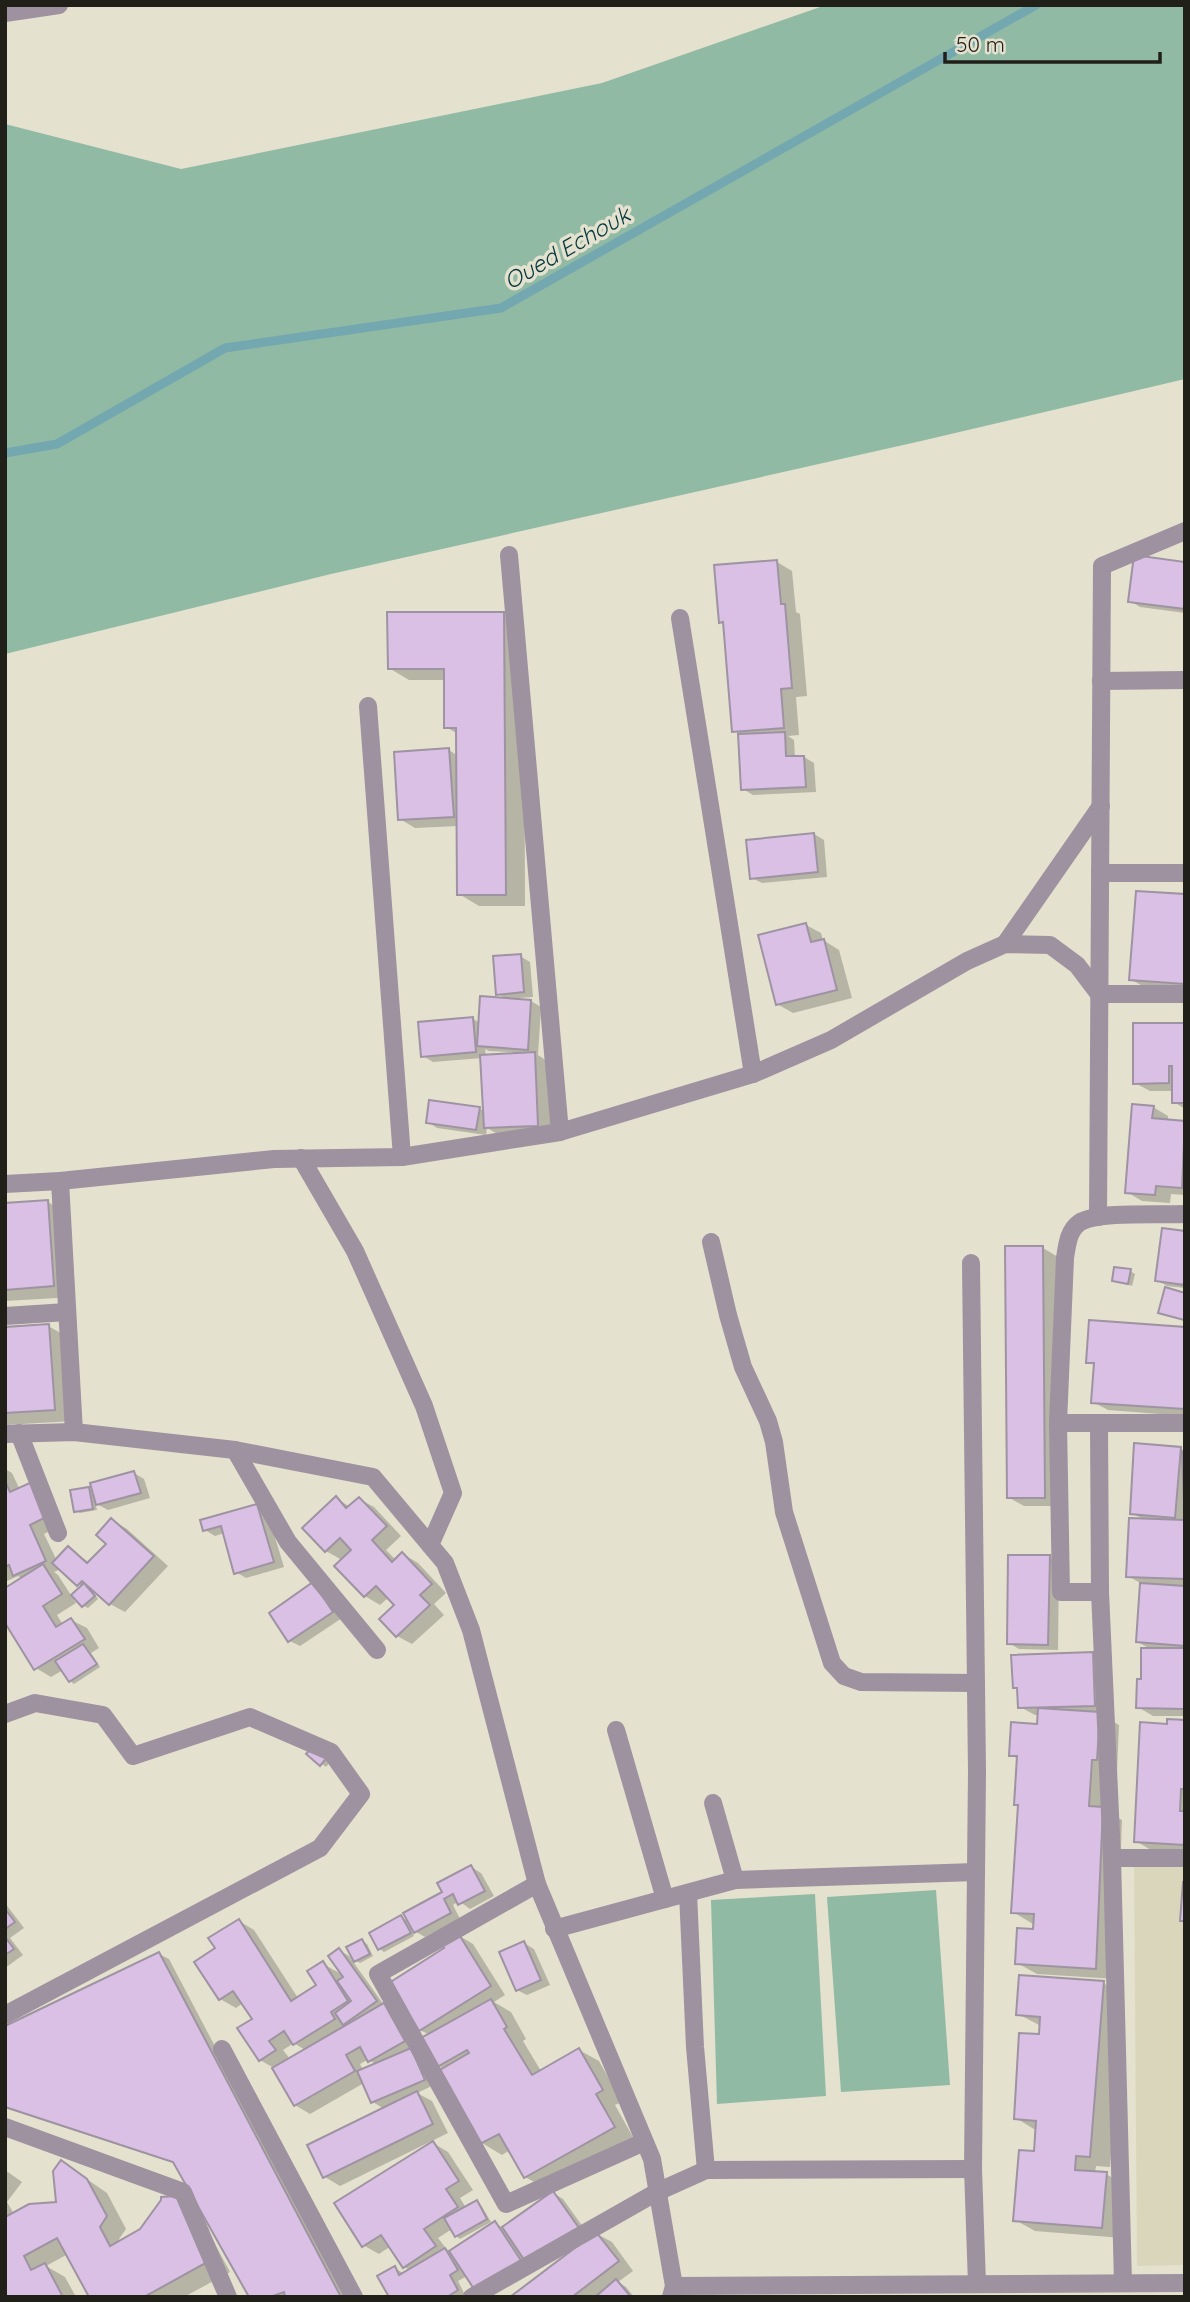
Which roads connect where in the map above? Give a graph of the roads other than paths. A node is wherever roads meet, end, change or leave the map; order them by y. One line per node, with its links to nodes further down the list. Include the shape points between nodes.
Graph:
1 (59, 5): 2 (street)
2 (5, 13)
3 (1185, 531): 7 (street, via 1102,566)
4 (509, 555): 16 (street)
5 (680, 618): 15 (street)
6 (1185, 680): 7 (street)
7 (1101, 681): 9 (street)
8 (368, 706): 17 (street)
9 (1101, 806): 10 (street); 12 (street)
10 (1100, 873): 11 (street); 14 (street)
11 (1185, 873)
12 (1005, 944): 14 (street, via 1050,945 1077,965); 15 (street, via 831,1040)
13 (1185, 993): 14 (street)
14 (1099, 994): 22 (street)
15 (753, 1074): 16 (street)
16 (560, 1132): 17 (street)
17 (402, 1157): 18 (street)
18 (301, 1158): 19 (street); 34 (street, via 355,1251 424,1406 453,1493)
19 (60, 1181): 20 (street); 25 (street)
20 (5, 1184)
21 (1185, 1214): 22 (street)
22 (1098, 1217): 27 (street, via 1079,1223 1068,1237)
23 (711, 1242): 37 (street, via 743,1367 768,1421 784,1512 832,1663 844,1676 860,1682)
24 (971, 1263): 37 (street)
25 (67, 1312): 26 (street); 30 (street)
26 (5, 1316)
27 (1058, 1423): 28 (street); 35 (street, via 1061,1592)
28 (1099, 1423): 29 (street); 35 (street)
29 (1185, 1423)
30 (74, 1432): 31 (street); 32 (street)
31 (12, 1434): 33 (street)
32 (235, 1450): 34 (street, via 373,1477); 36 (street, via 288,1542)
33 (58, 1533)
34 (430, 1545): 45 (street, via 444,1563 471,1630)
35 (1100, 1592): 42 (street)
36 (377, 1650)
37 (976, 1683): 43 (street)
38 (5, 1714): 49 (street, via 35,1703 103,1715 133,1756 250,1717 331,1752 361,1794 320,1848)
39 (616, 1730): 47 (street)
40 (713, 1803): 44 (street)
41 (1185, 1857): 42 (street)
42 (1112, 1858): 56 (street)
43 (976, 1872): 44 (street); 53 (street)
44 (734, 1880): 46 (street)
45 (537, 1884): 48 (street); 52 (street, via 378,1974 506,2204)
46 (688, 1893): 47 (street); 54 (street)
47 (665, 1899): 48 (street)
48 (554, 1928): 52 (street)
49 (5, 2015)
50 (222, 2049): 62 (street)
51 (5, 2127): 61 (street, via 183,2192)
52 (644, 2142): 55 (street)
53 (973, 2169): 54 (street); 58 (street)
54 (706, 2170): 55 (street)
55 (657, 2192): 59 (street); 63 (street)
56 (1123, 2283): 57 (street); 58 (street)
57 (1185, 2283)
58 (977, 2284): 60 (street)
59 (672, 2291): 60 (street)
60 (851, 2291)
61 (228, 2297)
62 (354, 2297)
63 (472, 2297)

